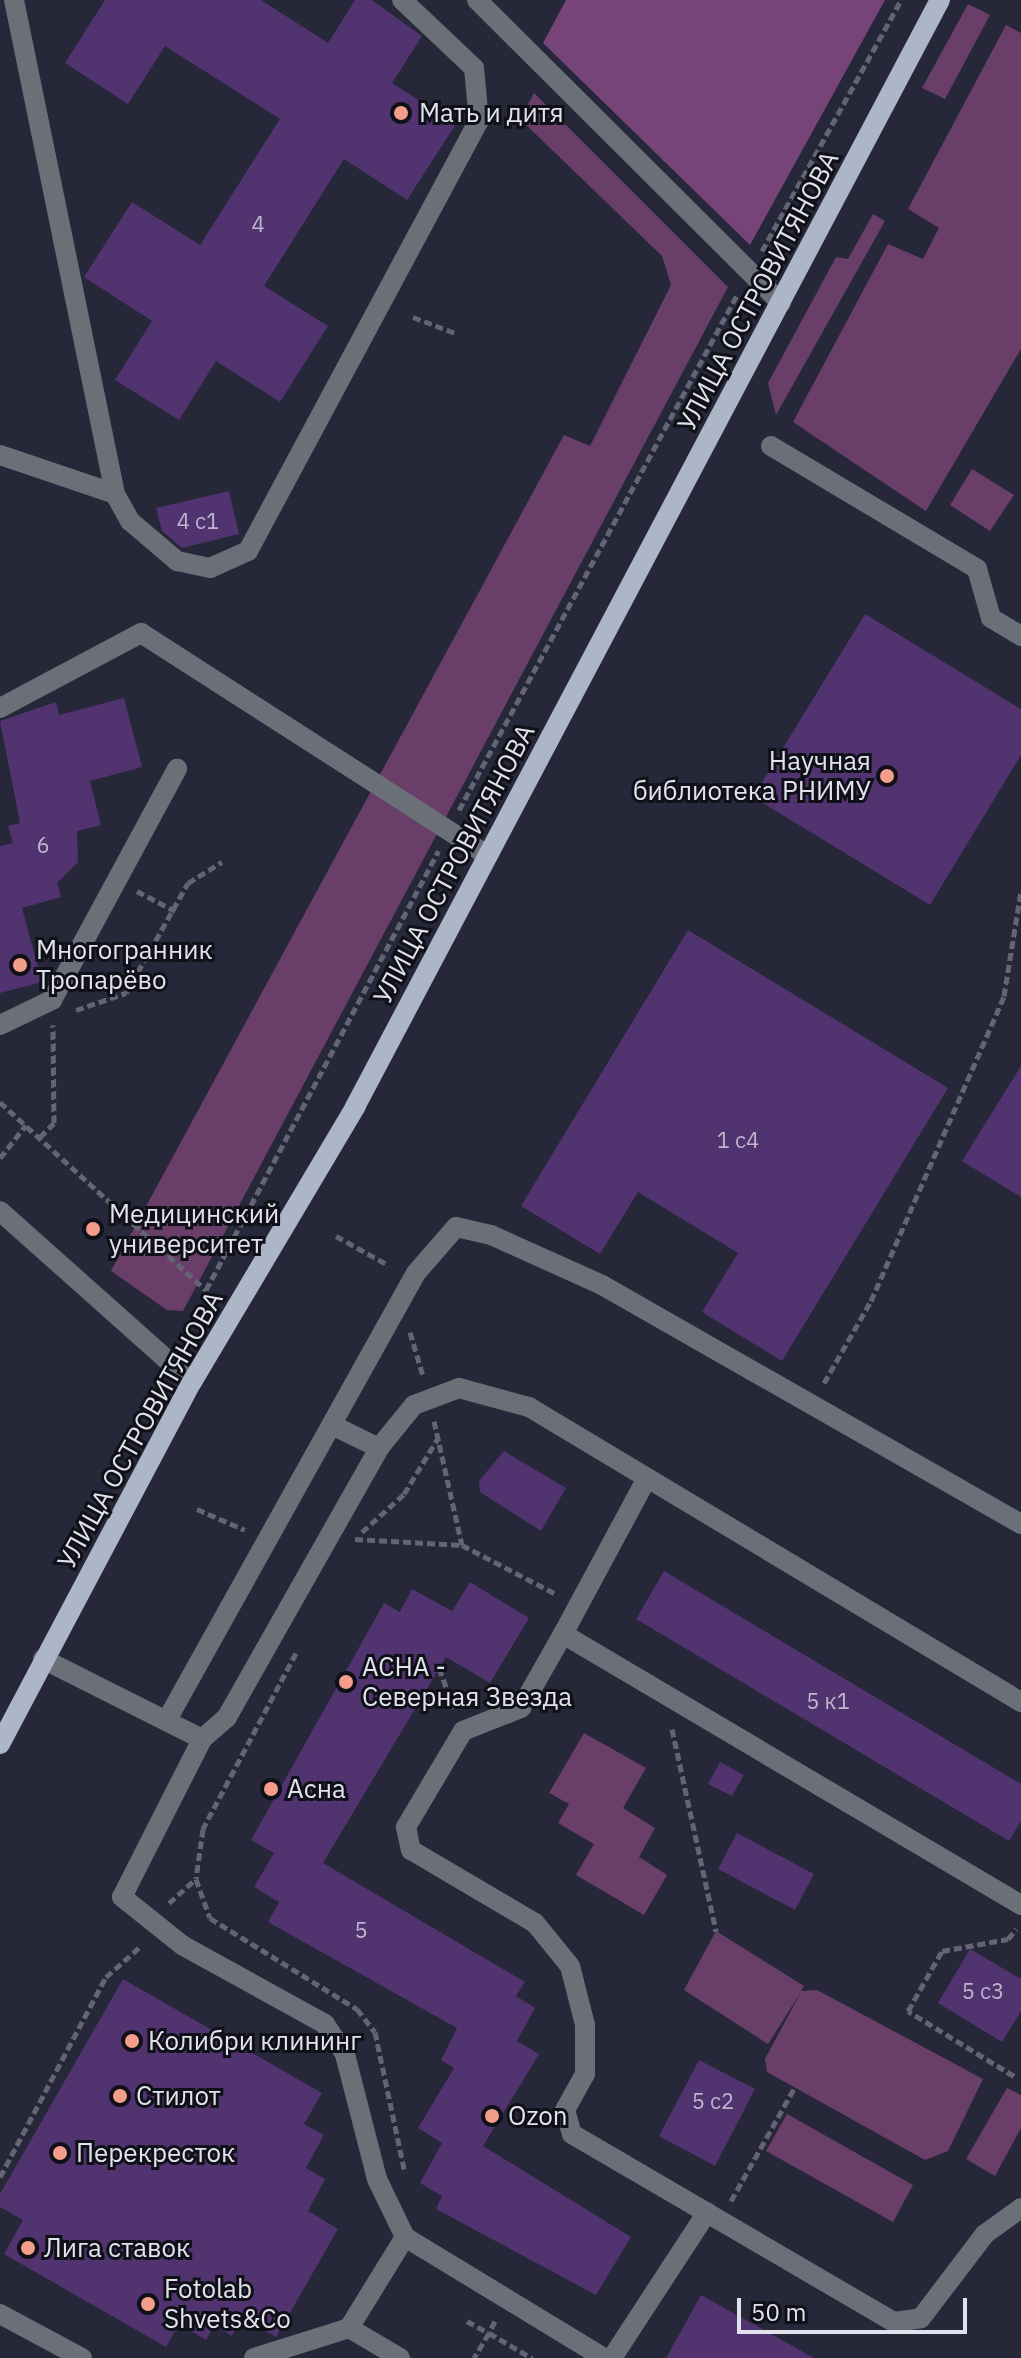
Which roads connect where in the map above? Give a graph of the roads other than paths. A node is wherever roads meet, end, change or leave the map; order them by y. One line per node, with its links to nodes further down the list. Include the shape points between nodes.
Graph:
1 (14, 0): 8 (street)
2 (402, 0): 8 (street, via 474,68 479,121 248,551 210,568 177,561 130,521)
3 (477, 0): 5 (street)
4 (940, 0): 5 (main road, УЛИЦА ОСТРОВИТЯНОВА)
5 (781, 303): 12 (main road, УЛИЦА ОСТРОВИТЯНОВА)
6 (771, 446): 9 (street, via 977,569 991,618)
7 (0, 455): 8 (street)
8 (115, 494)
9 (1021, 636)
10 (0, 708): 12 (street, via 141,633)
11 (177, 769): 13 (street, via 60,1006)
12 (488, 856): 15 (main road, УЛИЦА ОСТРОВИТЯНОВА, via 355,1107)
13 (0, 1025)
14 (0, 1211): 15 (street)
15 (192, 1382): 21 (main road, УЛИЦА ОСТРОВИТЯНОВА)
16 (332, 1425): 17 (street); 19 (street, via 416,1273 456,1227 491,1235 602,1285 813,1400); 23 (street)
17 (379, 1448): 18 (street, via 414,1405 459,1388 529,1407); 24 (street, via 227,1717)
18 (647, 1478): 20 (street); 22 (street)
19 (1021, 1524)
20 (563, 1634): 26 (street); 28 (street, via 521,1708 463,1731 406,1827 411,1850 535,1923 570,1966 585,2025 585,2074 565,2110 572,2134)
21 (43, 1659): 23 (street); 25 (main road, УЛИЦА ОСТРОВИТЯНОВА)
22 (1021, 1702)
23 (168, 1718): 24 (street)
24 (202, 1739): 29 (street, via 122,1897 155,1926 325,2024 345,2054 377,2179)
25 (0, 1744)
26 (1021, 1905)
27 (1021, 2208): 28 (street, via 985,2234 921,2318 894,2322)
28 (714, 2216): 36 (street)
29 (405, 2237): 31 (street); 35 (street)
30 (0, 2314): 32 (street)
31 (349, 2328): 33 (street); 34 (street)
32 (82, 2358)
33 (254, 2358)
34 (400, 2358)
35 (604, 2358)
36 (612, 2358)

